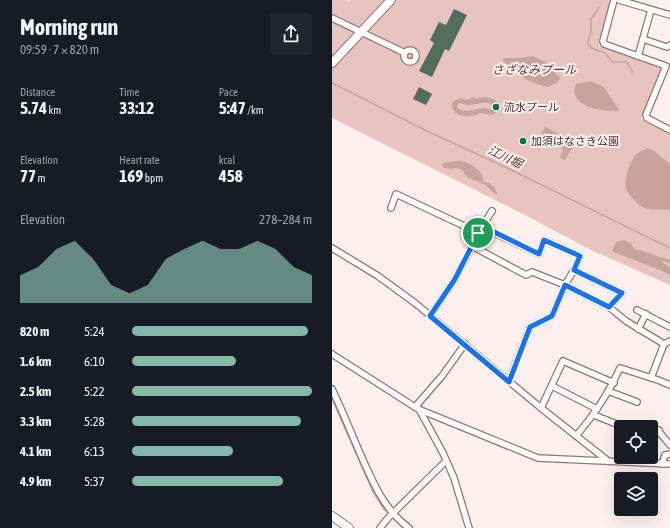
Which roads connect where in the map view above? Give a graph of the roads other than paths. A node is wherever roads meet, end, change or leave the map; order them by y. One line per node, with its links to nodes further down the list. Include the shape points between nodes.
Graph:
1 (391, 0): 7 (main road)
2 (614, 0): 11 (street, via 604,44)
3 (618, 0): 4 (street)
4 (651, 10): 5 (street); 8 (street)
5 (670, 15)
6 (332, 18): 7 (street)
7 (361, 32): 10 (street); 12 (main road)
8 (643, 40): 9 (street, via 667,47); 11 (street)
9 (670, 45)
10 (405, 53)
11 (638, 56): 13 (street, via 666,66 646,115 647,118)
12 (332, 63)
13 (670, 130)
14 (391, 208): 17 (street, via 396,194)
15 (492, 211): 16 (street)
16 (482, 226): 17 (street); 20 (street, via 539,254 544,240 580,256)
17 (478, 233): 18 (street)
18 (472, 246): 21 (street, via 526,275 532,272); 25 (street, via 455,279)
19 (332, 248): 25 (street, via 378,276)
20 (574, 270): 21 (street); 22 (street, via 622,293)
21 (565, 285): 22 (street); 33 (street, via 552,316 530,327)
22 (609, 307): 27 (street)
23 (637, 310): 24 (street)
24 (646, 314): 26 (street); 27 (street)
25 (430, 316): 29 (street)
26 (670, 327)
27 (638, 329): 30 (street)
28 (670, 341): 30 (street)
29 (465, 344): 33 (street); 40 (street)
30 (664, 344): 32 (street)
31 (332, 354): 40 (street)
32 (651, 378): 34 (street, via 620,368); 35 (street)
33 (509, 382): 41 (street)
34 (614, 383): 36 (street, via 563,361); 38 (street)
35 (669, 383)
36 (552, 386): 41 (street); 42 (street)
37 (332, 389): 53 (street, via 371,478 382,500)
38 (608, 392): 39 (street); 42 (street)
39 (637, 402)
40 (417, 408): 49 (street); 50 (street, via 538,458)
41 (541, 408): 46 (street)
42 (597, 409): 43 (street)
43 (594, 415): 44 (street); 46 (street)
44 (614, 423)
45 (660, 430): 47 (street)
46 (576, 436): 50 (street)
47 (670, 445)
48 (670, 454): 51 (street, via 665,456)
49 (446, 461): 53 (street); 58 (street, via 454,478)
50 (609, 461): 51 (street)
51 (662, 464): 52 (street)
52 (670, 464)
53 (393, 514): 56 (street); 57 (street)
54 (332, 516): 55 (main road)
55 (349, 528)
56 (380, 528)
57 (409, 528)
58 (469, 528)

